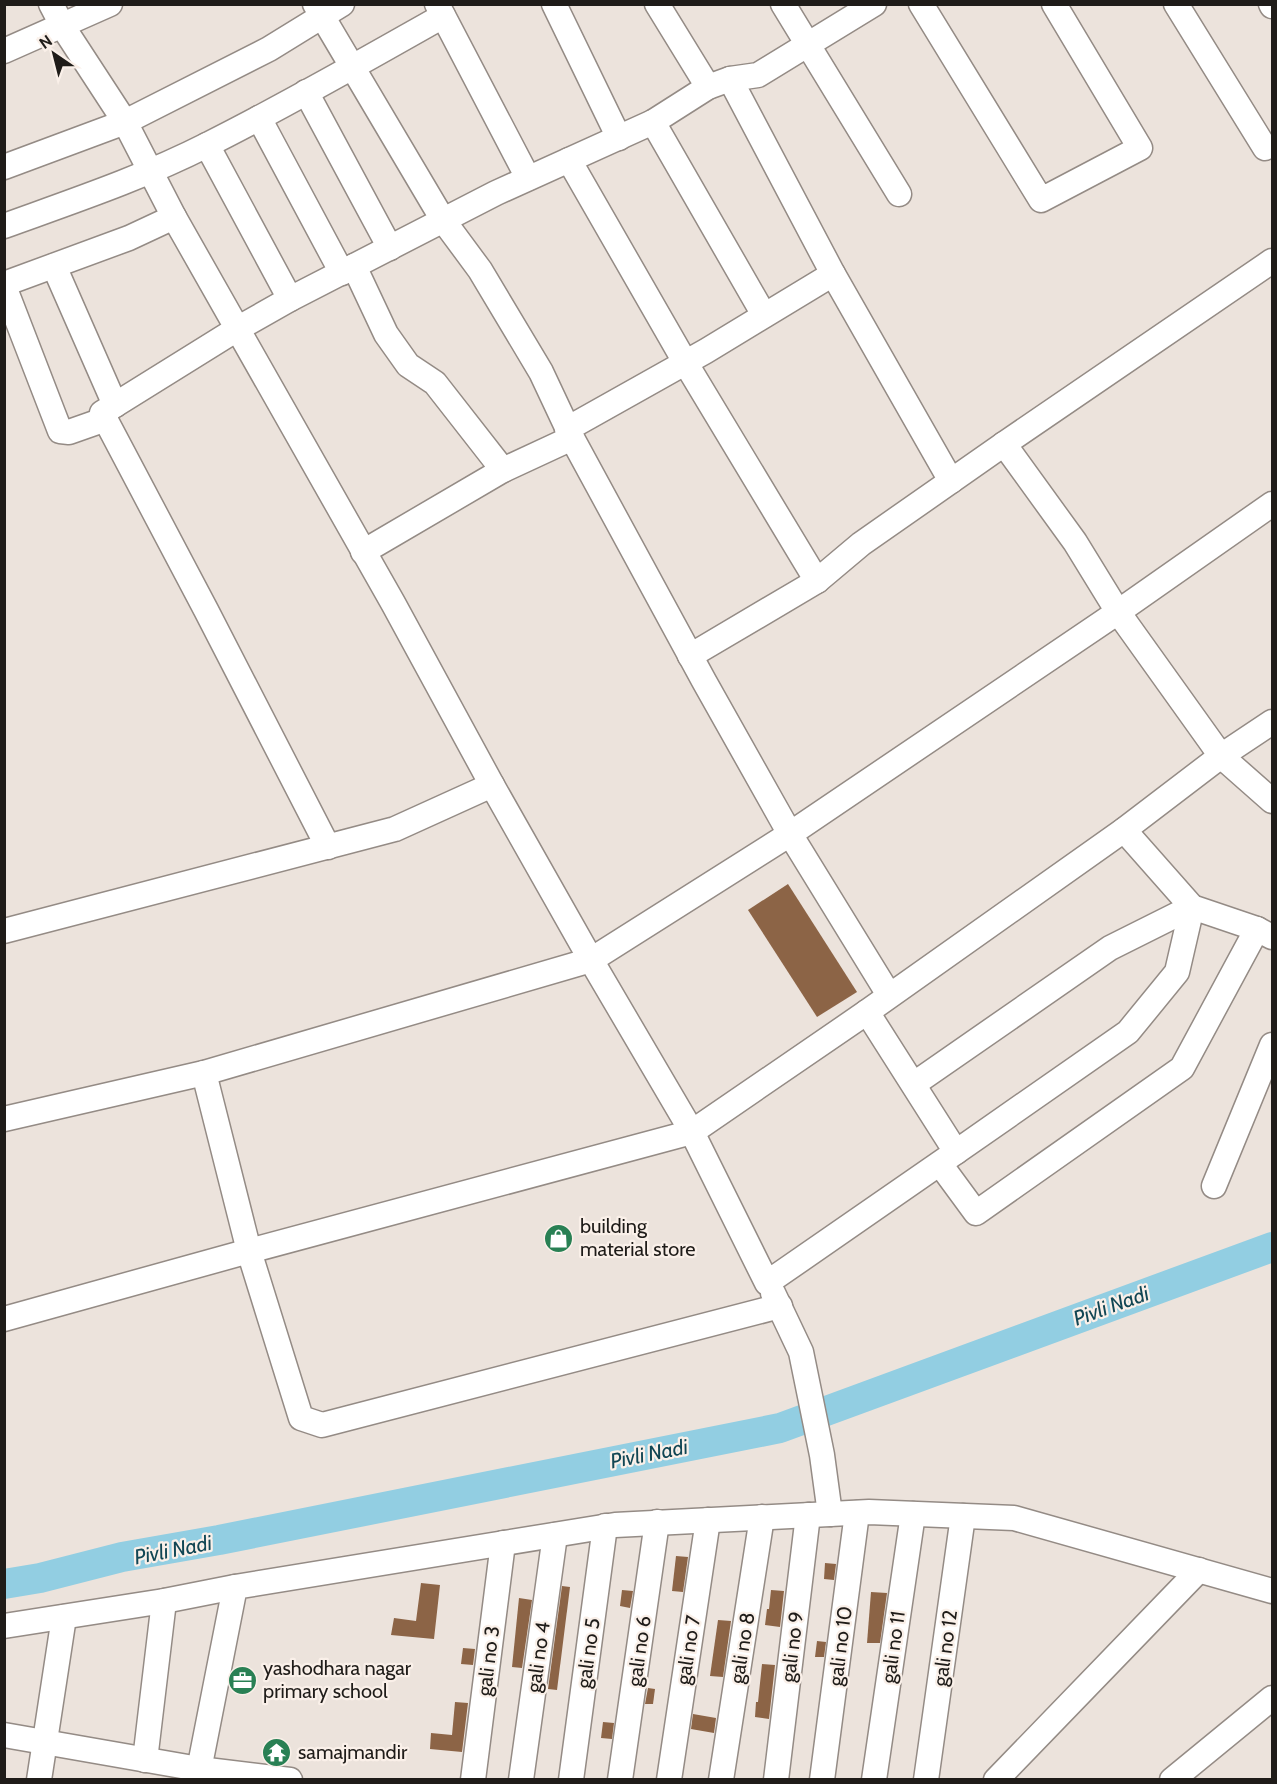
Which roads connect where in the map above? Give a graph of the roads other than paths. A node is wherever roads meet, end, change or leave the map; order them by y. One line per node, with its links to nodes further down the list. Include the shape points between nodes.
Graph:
1 (51, 4): 13 (street, gali no 9)
2 (110, 4): 13 (street)
3 (342, 4): 12 (street)
4 (554, 4): 22 (street)
5 (657, 4): 17 (street)
6 (783, 4): 14 (street)
7 (921, 4): 8 (street, via 1041,200 1140,148)
8 (1054, 4)
9 (1176, 4): 24 (street)
10 (872, 5): 14 (street)
11 (440, 10): 16 (street); 28 (street)
12 (318, 11): 16 (street); 20 (street, via 269,49)
13 (63, 27): 15 (street); 20 (street, gali no 9)
14 (808, 44): 17 (street, via 758,75); 29 (street)
15 (4, 51)
16 (351, 68): 18 (street); 31 (street)
17 (719, 83): 21 (street); 37 (street)
18 (306, 92): 19 (street); 33 (street)
19 (259, 118): 23 (street); 36 (street)
20 (125, 122): 26 (street); 27 (street, gali no 9)
21 (653, 122): 22 (street); 40 (street)
22 (619, 138): 25 (street)
23 (207, 146): 27 (street); 39 (street)
24 (1265, 148)
25 (569, 160): 28 (street); 42 (street)
26 (4, 167)
27 (149, 172): 30 (street, gali no 9); 32 (street)
28 (528, 178): 31 (street)
29 (899, 194)
30 (174, 217): 35 (street); 41 (street, gali no 9)
31 (443, 220): 33 (street); 44 (street, via 480,270 541,372)
32 (4, 226)
33 (390, 248): 36 (street)
34 (1272, 261): 45 (street)
35 (54, 266): 38 (street); 43 (street)
36 (348, 270): 39 (street); 46 (street, via 408,365 435,383)
37 (833, 274): 40 (street); 47 (street)
38 (4, 285): 43 (street, via 60,431 69,432)
39 (290, 300): 41 (street)
40 (764, 315): 42 (street)
41 (237, 329): 43 (street); 49 (street, gali no 9)
42 (685, 362): 44 (street); 50 (street)
43 (110, 412): 59 (street)
44 (569, 434): 46 (street); 52 (street)
45 (1004, 444): 47 (street); 51 (street, via 1075,542)
46 (503, 470): 49 (street)
47 (951, 481): 50 (street, via 861,544)
48 (1272, 504): 51 (street)
49 (363, 552): 55 (street, gali no 9)
50 (817, 581): 52 (street)
51 (1119, 612): 54 (street); 58 (street)
52 (690, 656): 58 (street)
53 (1272, 722): 54 (street)
54 (1221, 756): 56 (street); 57 (street)
55 (492, 785): 59 (street, via 395,830); 63 (street, gali no 9)
56 (1272, 801)
57 (1124, 830): 60 (street); 64 (street)
58 (790, 834): 63 (street); 64 (street)
59 (328, 847): 61 (street)
60 (1192, 907): 62 (street); 68 (street, via 1110,948); 71 (street, via 1177,972 1128,1032)
61 (4, 931)
62 (1265, 933): 71 (street, via 1182,1068 976,1213)
63 (591, 960): 67 (street); 70 (street, gali no 9)
64 (889, 996): 65 (street)
65 (867, 1012): 68 (street); 70 (street)
66 (1272, 1045): 72 (street)
67 (204, 1073): 69 (street); 73 (street)
68 (914, 1084): 71 (street)
69 (4, 1119)
70 (692, 1132): 73 (street); 74 (street, gali no 9)
71 (948, 1158): 74 (street)
72 (1214, 1186)
73 (249, 1251): 75 (street, via 301,1418 322,1425); 76 (street)
74 (767, 1283): 75 (street, gali no 9)
75 (780, 1306): 78 (street, gali no 9, via 801,1352 822,1455)
76 (4, 1319)
77 (857, 1513): 78 (street); 79 (street); 107 (street, gali no 10)
78 (819, 1514): 81 (street); 106 (street, gali no 9)
79 (913, 1514): 80 (street); 108 (street, gali no 11)
80 (963, 1516): 87 (street, via 1014,1518); 109 (street, gali no 12)
81 (762, 1517): 82 (street); 105 (street, gali no 8)
82 (708, 1520): 83 (street); 104 (street, gali no 7)
83 (657, 1522): 84 (street); 103 (street, gali no 6)
84 (605, 1526): 85 (street); 102 (street, gali no 5)
85 (555, 1535): 86 (street); 101 (street, gali no 4)
86 (503, 1543): 88 (street); 100 (street, gali no 3)
87 (1199, 1570): 89 (street); 110 (street)
88 (235, 1587): 90 (street); 97 (street)
89 (1272, 1591)
90 (164, 1601): 91 (street); 96 (street)
91 (64, 1617): 92 (street); 95 (street)
92 (4, 1626)
93 (1272, 1698): 111 (street)
94 (4, 1735): 95 (street)
95 (46, 1742): 96 (street); 98 (street)
96 (145, 1760): 97 (street)
97 (198, 1774): 99 (street)
98 (39, 1779)
99 (290, 1779)
100 (473, 1779)
101 (521, 1779)
102 (571, 1779)
103 (620, 1779)
104 (669, 1779)
105 (721, 1779)
106 (776, 1779)
107 (822, 1779)
108 (874, 1779)
109 (926, 1779)
110 (996, 1779)
111 (1172, 1779)

